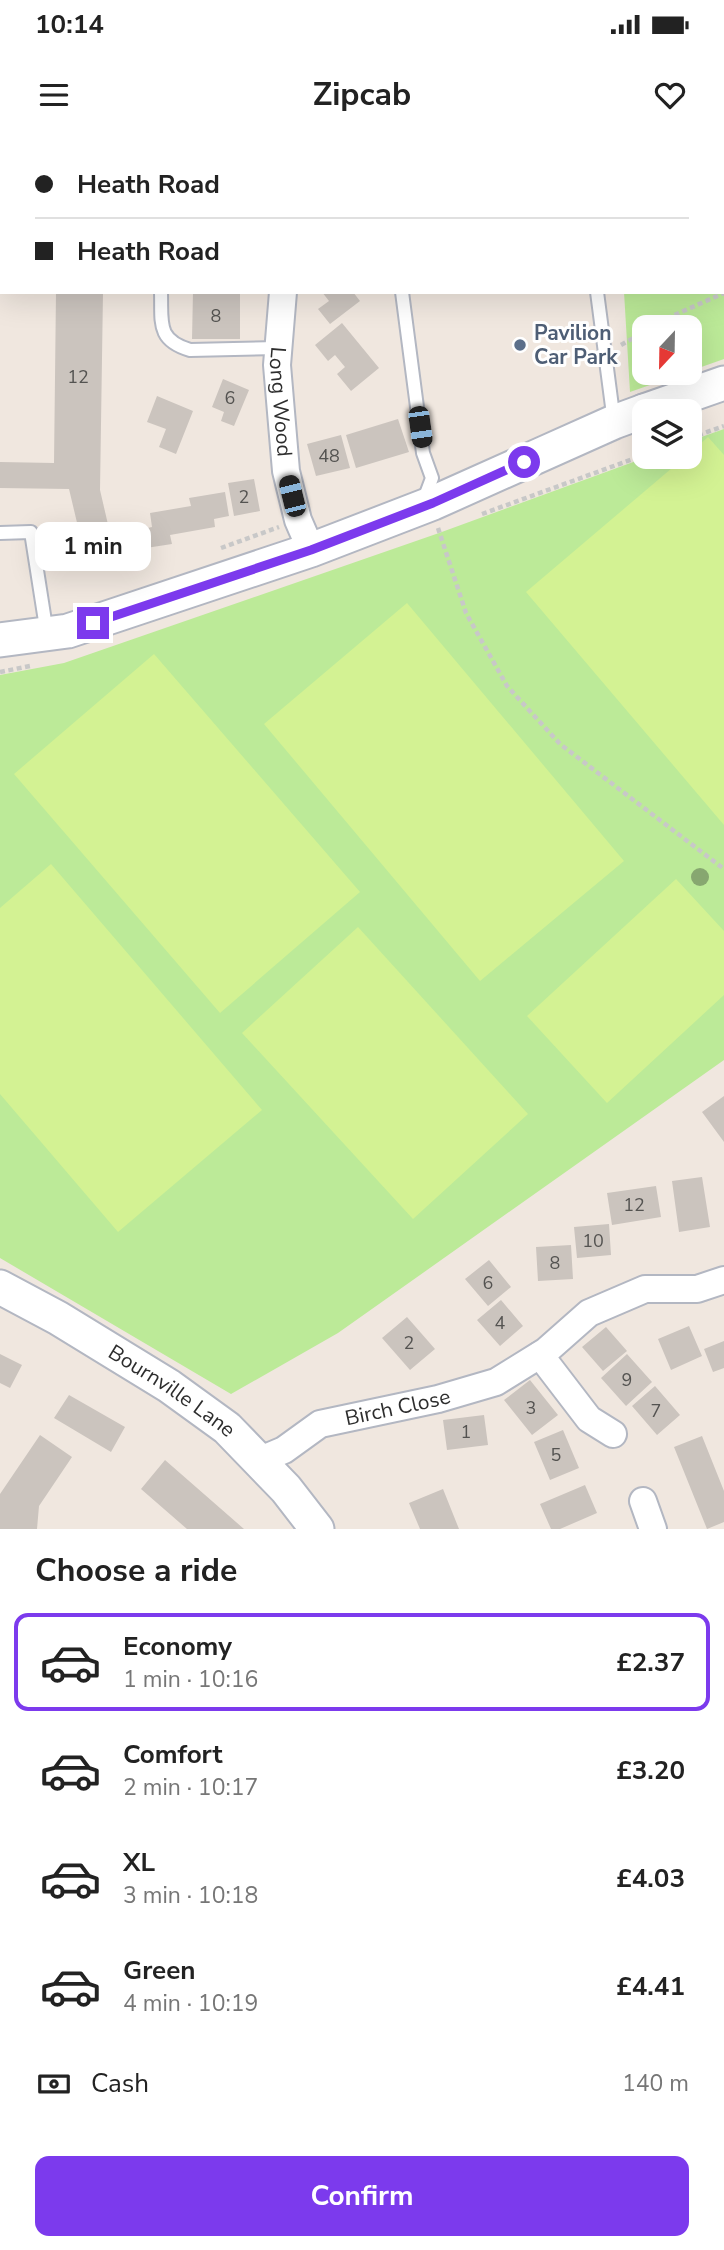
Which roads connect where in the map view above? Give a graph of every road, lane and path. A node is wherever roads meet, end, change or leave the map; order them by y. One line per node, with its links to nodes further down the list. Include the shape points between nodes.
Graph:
1 (162, 294): 8 (lane, via 165,336 181,347)
2 (284, 294): 8 (street, Long Wood)
3 (402, 294): 16 (lane, via 423,453 432,478)
4 (597, 294): 9 (lane)
5 (722, 294): 6 (path)
6 (674, 315)
7 (632, 339): 9 (path)
8 (278, 348): 18 (street, Long Wood, via 286,471)
9 (607, 353): 12 (lane)
10 (724, 383): 11 (street)
11 (679, 399)
12 (632, 410)
13 (632, 416): 16 (street)
14 (724, 426): 15 (path)
15 (702, 434)
16 (428, 504): 18 (street); 21 (path, via 466,613 508,686 560,744)
17 (0, 533): 19 (lane, via 31,532)
18 (311, 550): 19 (street, via 68,631)
19 (47, 634): 20 (street)
20 (0, 640)
21 (724, 869)
22 (724, 1280): 24 (street, Birch Close, via 697,1289 645,1289 589,1313)
23 (0, 1287): 26 (street, Bournville Lane, via 169,1385 227,1429)
24 (540, 1355): 25 (street, via 589,1419); 26 (street, Birch Close, via 496,1382 320,1424 284,1450)
25 (613, 1434)
26 (258, 1461): 28 (street, Bournville Lane)
27 (643, 1501): 29 (street)
28 (317, 1529)
29 (653, 1529)

